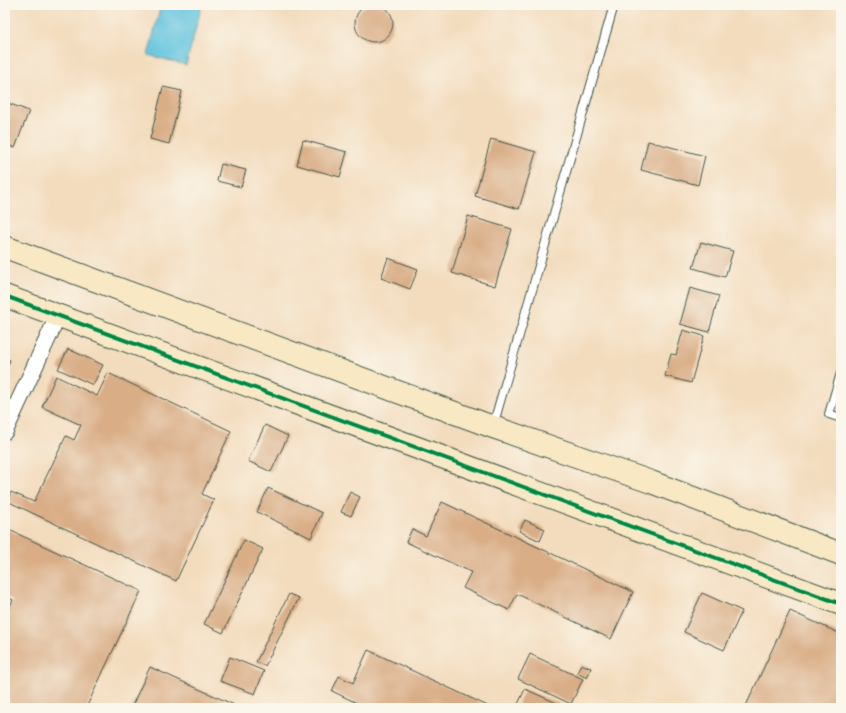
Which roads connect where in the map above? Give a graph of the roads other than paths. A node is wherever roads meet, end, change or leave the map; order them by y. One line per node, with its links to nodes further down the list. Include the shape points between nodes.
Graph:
1 (614, 5): 7 (lane)
2 (5, 247): 7 (street)
3 (5, 296): 4 (street)
4 (58, 316): 8 (street); 10 (street)
5 (841, 373): 6 (lane, via 829,414)
6 (841, 418)
7 (493, 427): 9 (street, via 651,482)
8 (5, 431)
9 (841, 554)
10 (841, 604)

